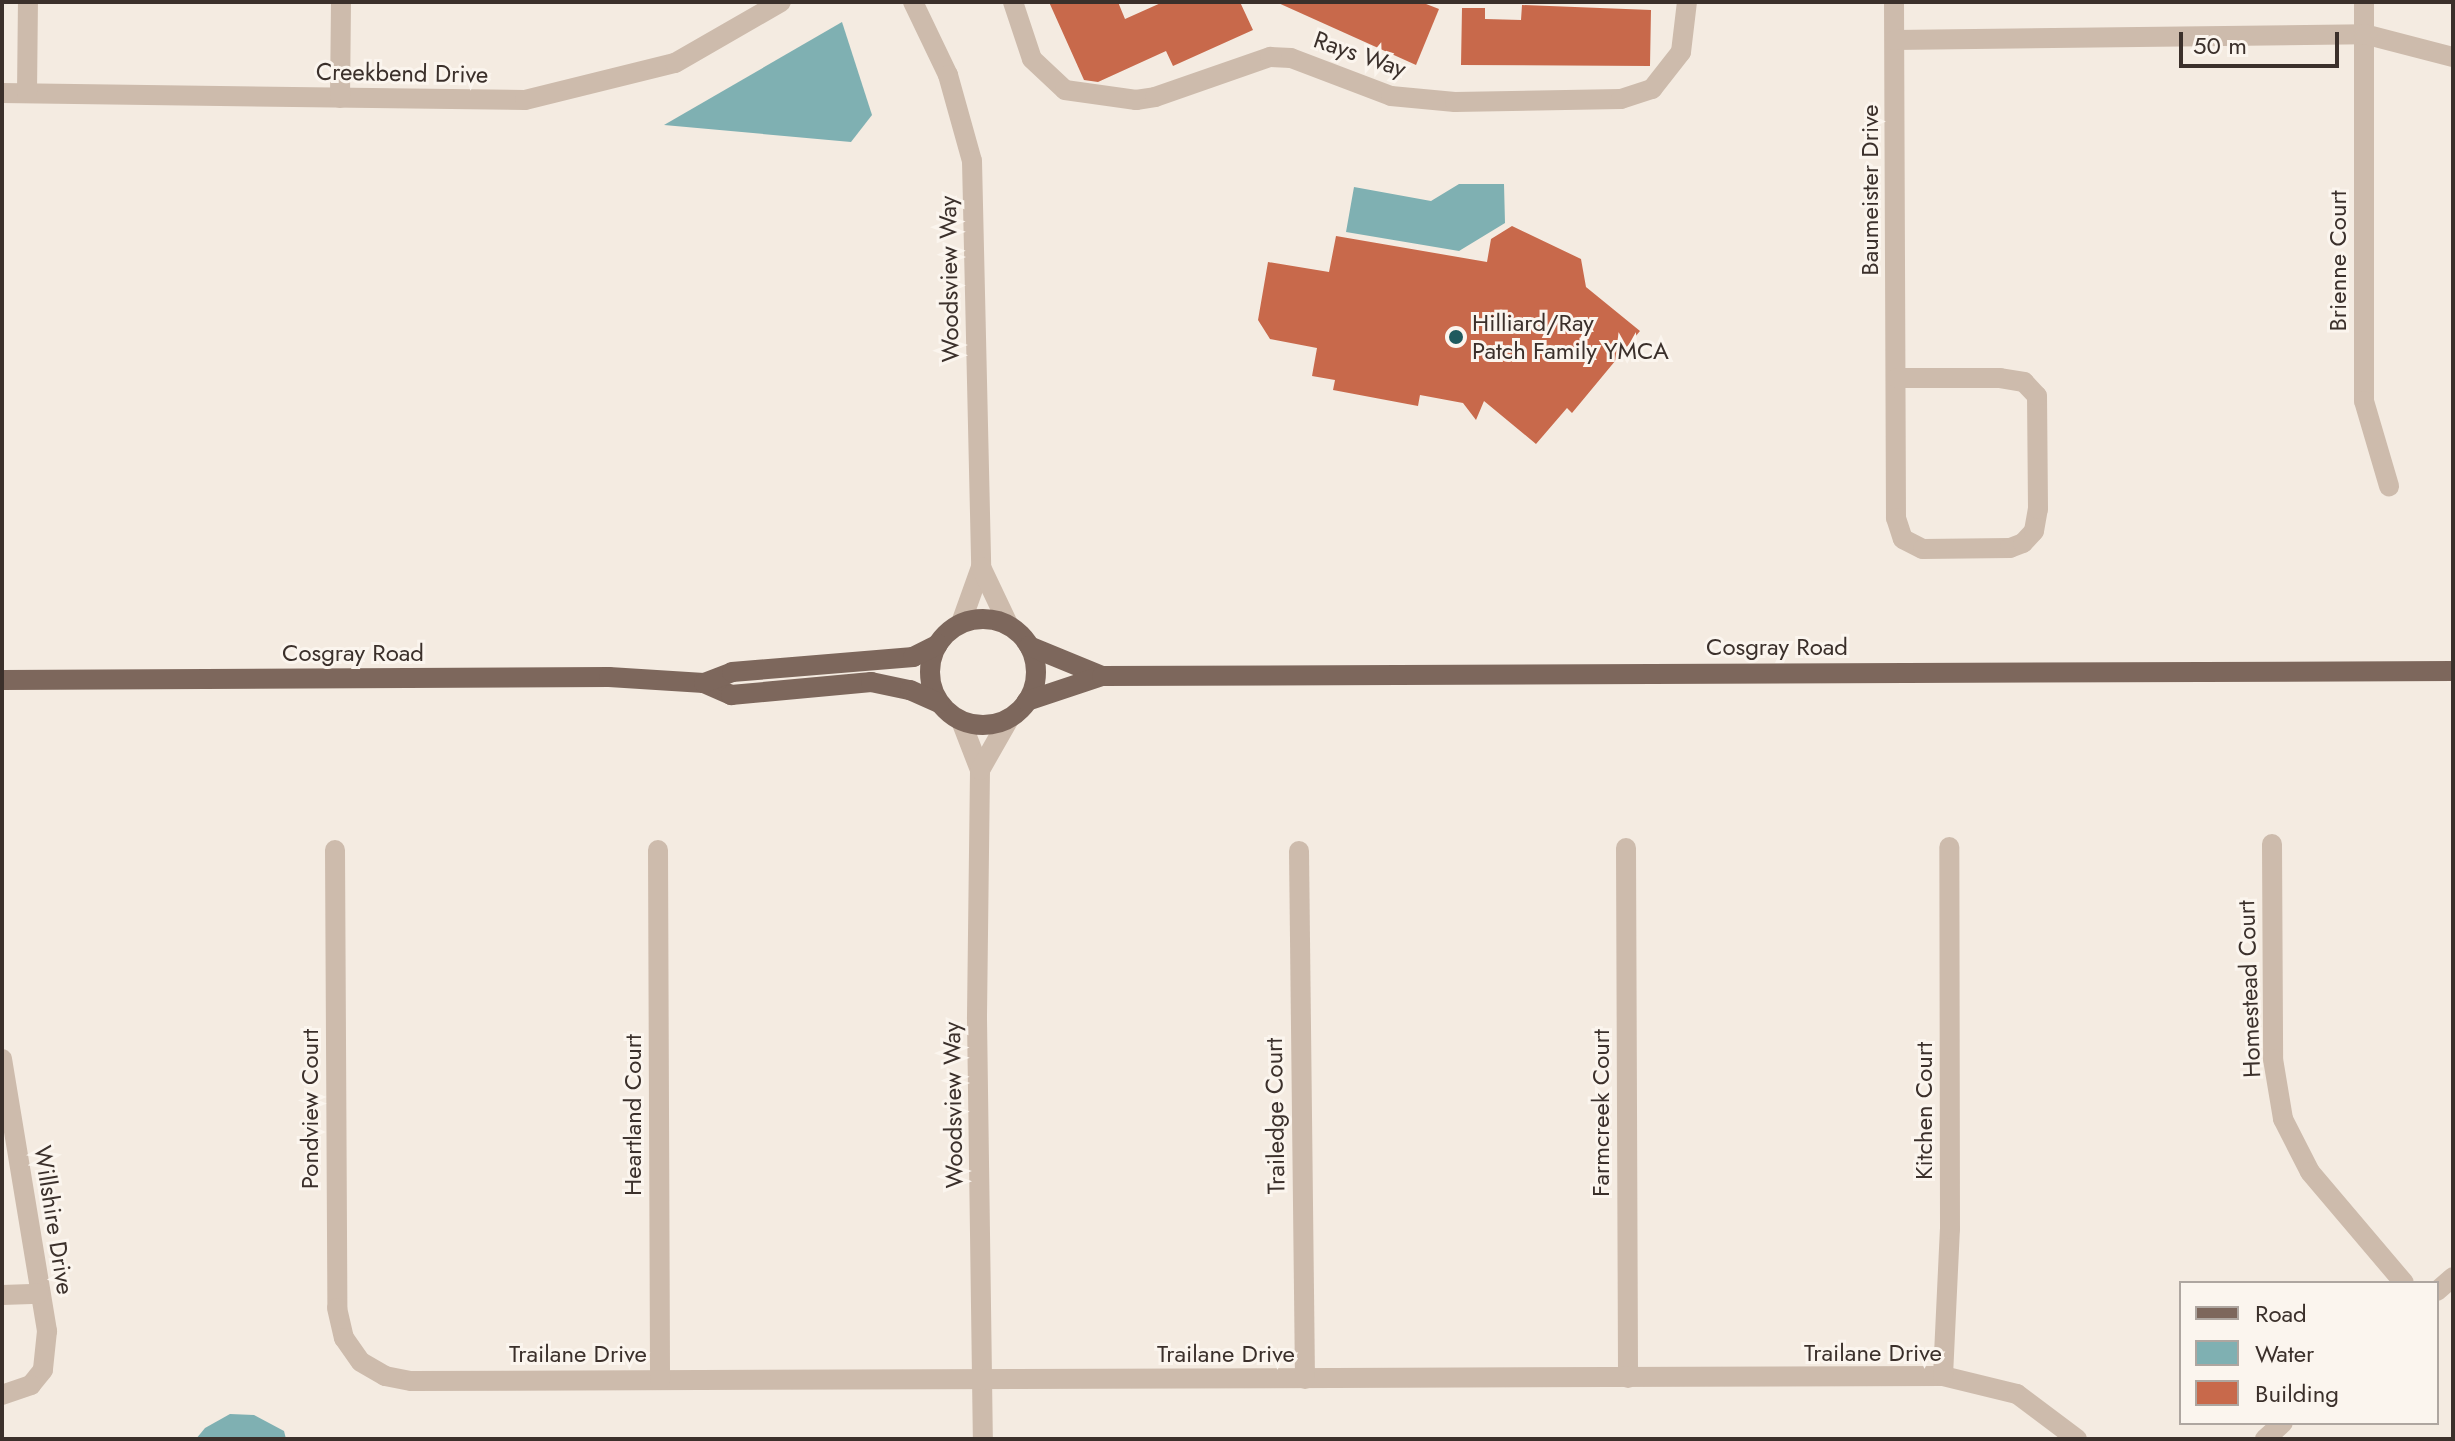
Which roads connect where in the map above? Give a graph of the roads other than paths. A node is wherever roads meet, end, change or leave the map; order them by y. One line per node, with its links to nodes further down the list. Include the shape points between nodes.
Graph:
1 (28, 2): 13 (street)
2 (341, 2): 14 (street)
3 (781, 2): 14 (street, Creekbend Drive, via 675,63 525,100)
4 (913, 2): 17 (street, Woodsview Way, via 948,75 972,161)
5 (1013, 2): 6 (street, Rays Way, via 1032,59 1065,90 1145,98 1270,57 1291,58 1391,96 1455,102 1621,99 1652,89 1681,52)
6 (1687, 2)
7 (1894, 2): 10 (street, Baumeister Drive)
8 (2364, 2): 9 (street, Brienne Court)
9 (2364, 34): 10 (street); 11 (street); 16 (street, Brienne Court, via 2364,401)
10 (1895, 40): 15 (street, Baumeister Drive)
11 (2453, 57)
12 (2, 93): 13 (street, Creekbend Drive)
13 (27, 93): 14 (street, Creekbend Drive)
14 (340, 98)
15 (1897, 378): 15 (street, Baumeister Drive, via 1896,518 1903,539 1923,549 2010,548 2023,543 2034,531 2038,509 2037,396 2024,382 2000,378)
16 (2389, 486)
17 (981, 567): 18 (street, Woodsview Way); 19 (street, Woodsview Way)
18 (961, 623): 19 (main road, via 977,619); 20 (main road)
19 (1009, 626): 21 (main road)
20 (938, 644): 25 (main road, Cosgray Road, via 913,657 732,672); 27 (main road, via 930,667)
21 (1029, 646): 23 (main road, Cosgray Road); 26 (main road, via 1036,674)
22 (2453, 671): 23 (main road, Cosgray Road)
23 (1102, 676): 26 (main road, Cosgray Road)
24 (2, 680): 25 (main road, Cosgray Road, via 609,677)
25 (704, 683): 27 (main road, Cosgray Road, via 731,695 871,682)
26 (1027, 701): 28 (main road)
27 (939, 703): 29 (main road)
28 (1009, 719): 29 (main road, via 985,726); 30 (street, Woodsview Way)
29 (961, 721): 30 (street, Woodsview Way)
30 (980, 770): 46 (street, Woodsview Way, via 977,1019)
31 (2272, 844): 38 (street, Homestead Court, via 2273,1059 2283,1119 2310,1172)
32 (1949, 847): 42 (street, Kitchen Court, via 1950,1215)
33 (1626, 848): 43 (street, Farmcreek Court)
34 (335, 850): 41 (street, Pondview Court, via 337,1308 344,1338)
35 (658, 850): 45 (street, Heartland Court)
36 (1299, 851): 44 (street, Trailedge Court)
37 (3, 1071): 39 (street, Willshire Drive)
38 (2402, 1281)
39 (39, 1294): 40 (street); 47 (street, Willshire Drive, via 46,1357 31,1385)
40 (2, 1295)
41 (361, 1362): 45 (street, Trailane Drive, via 385,1376 411,1381)
42 (1943, 1376): 43 (street, Trailane Drive); 50 (street, Trailane Drive, via 2017,1394)
43 (1628, 1378): 44 (street, Trailane Drive)
44 (1305, 1379): 46 (street, Trailane Drive)
45 (660, 1380): 46 (street, Trailane Drive)
46 (983, 1381): 49 (street, Woodsview Way)
47 (2, 1395)
48 (2281, 1425): 51 (street)
49 (983, 1439)
50 (2077, 1439)
51 (2265, 1439)

